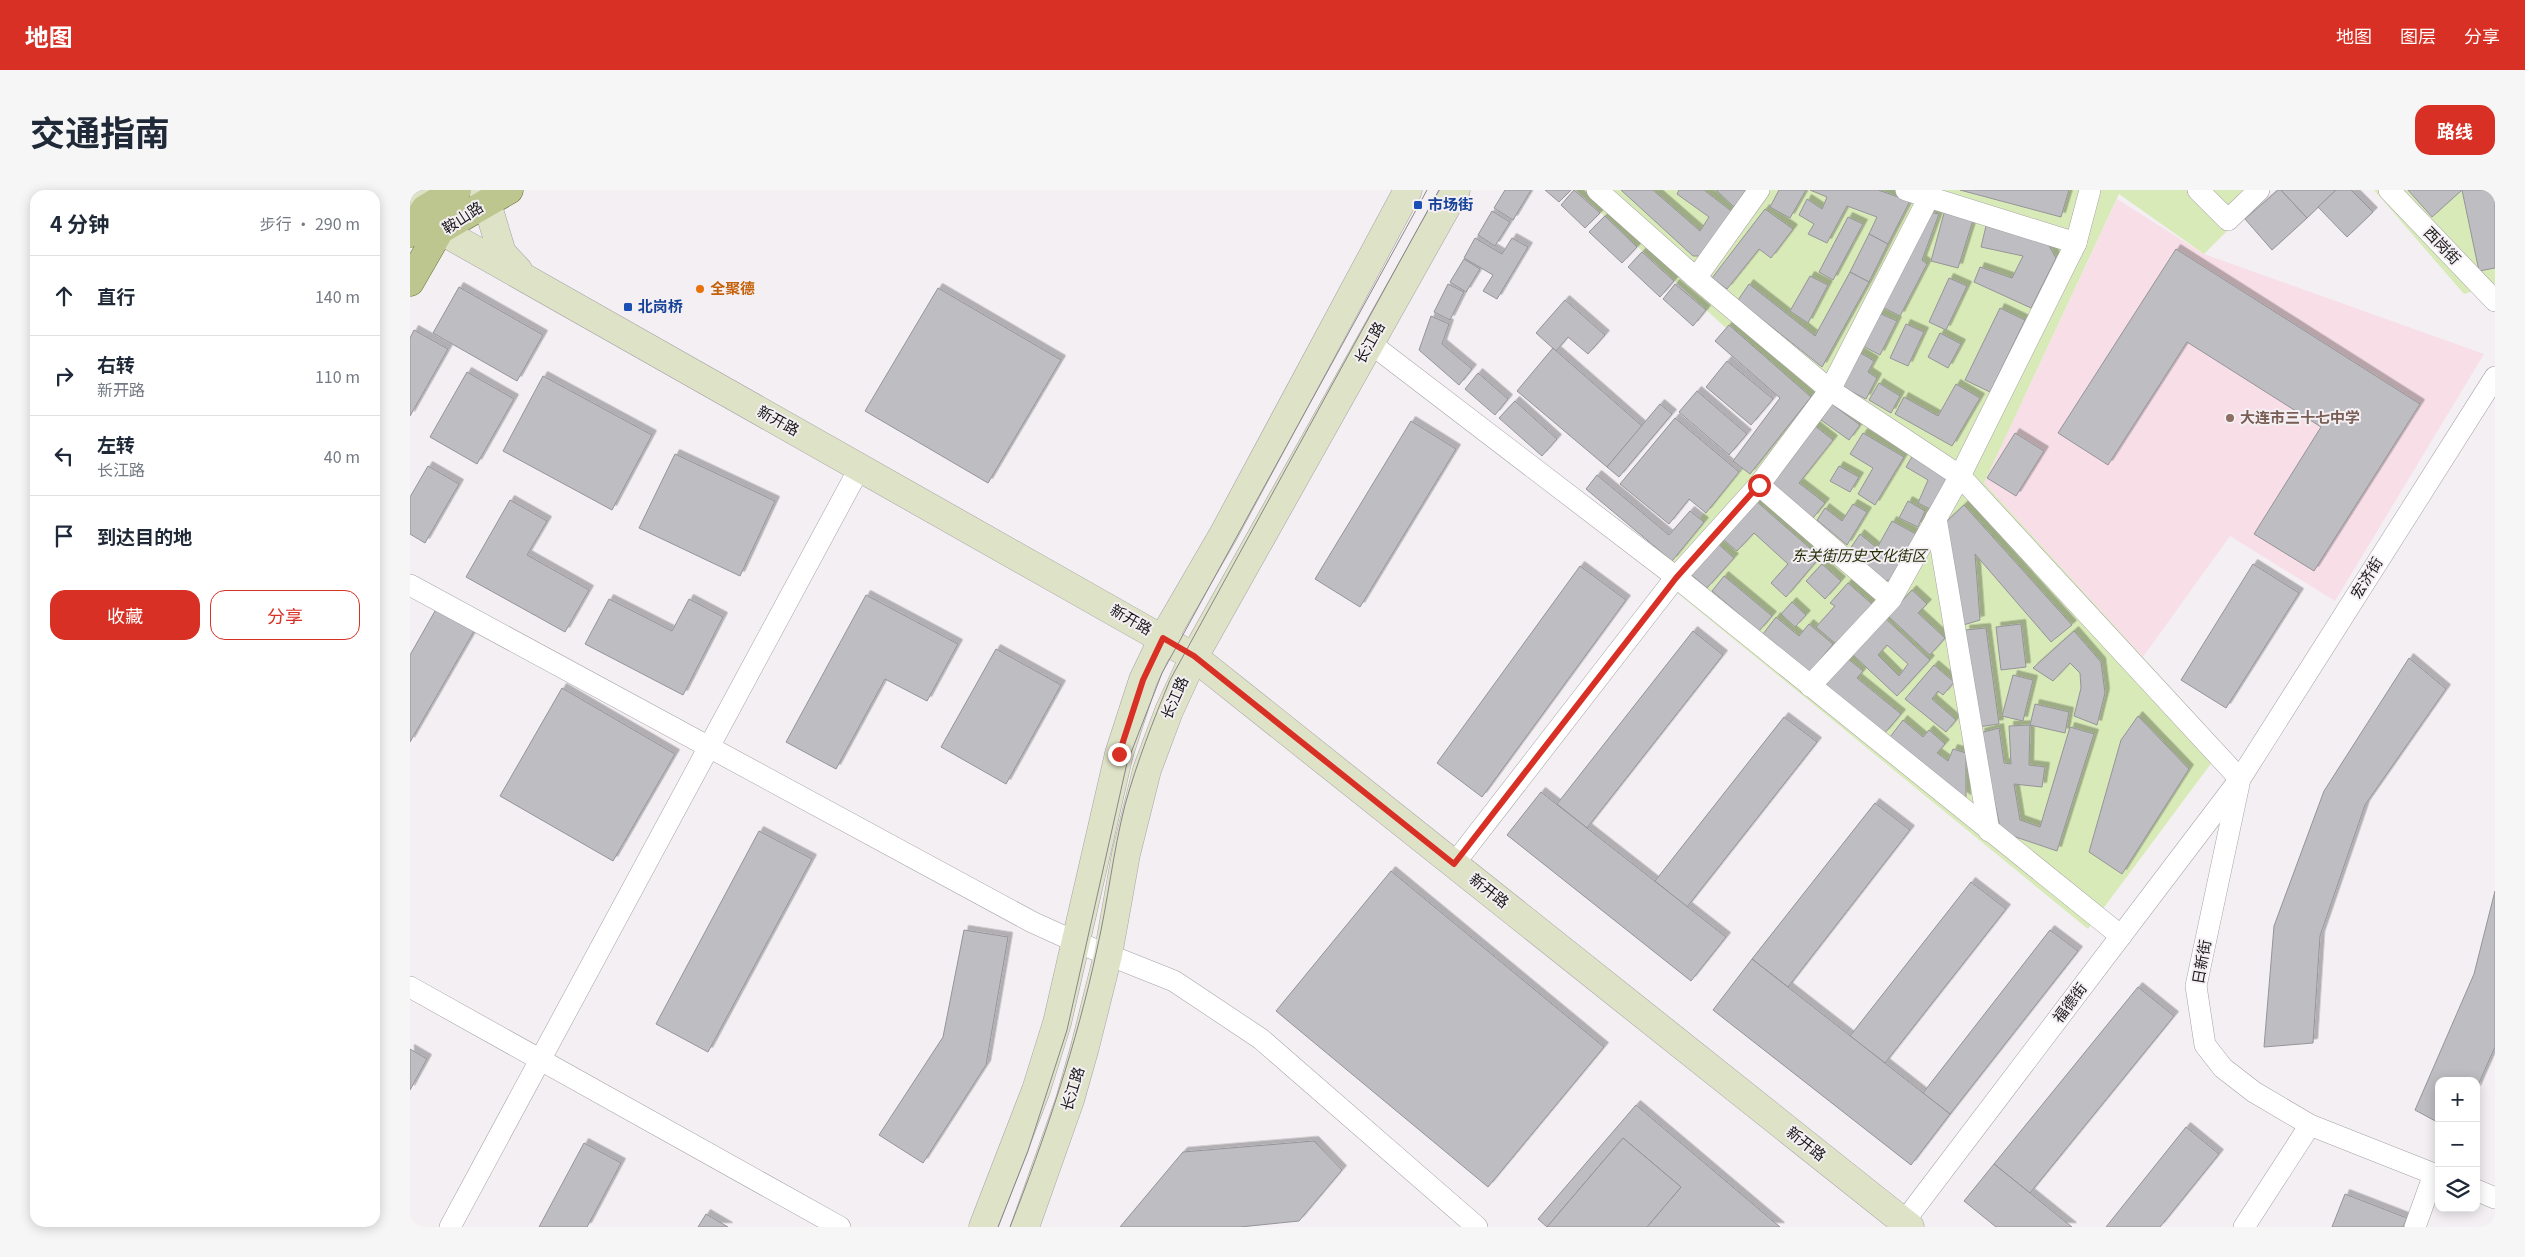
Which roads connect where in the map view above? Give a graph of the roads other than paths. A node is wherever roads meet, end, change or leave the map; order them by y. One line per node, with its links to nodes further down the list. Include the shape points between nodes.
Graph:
1 (457, 190): 14 (main road, 鞍山路)
2 (510, 190): 13 (main road, 鞍山路)
3 (1408, 190): 31 (main road, via 1224,533)
4 (1456, 190): 21 (main road, 长江路)
5 (1597, 190): 18 (street)
6 (1759, 190): 18 (street)
7 (1906, 190): 12 (street)
8 (2090, 190): 16 (street)
9 (2198, 190): 10 (street, via 2228,220)
10 (2259, 190)
11 (2389, 190): 20 (street, 西岗街)
12 (1930, 194): 16 (street); 23 (street)
13 (484, 196): 14 (main road, 鞍山路); 17 (main road, via 502,253)
14 (422, 207): 15 (main road, 鞍山路); 17 (main road, 新开路); 19 (main road, 鞍山路)
15 (410, 233)
16 (2076, 243): 25 (street)
17 (526, 278): 24 (main road, 新开路)
18 (1696, 278): 23 (street)
19 (410, 282)
20 (2495, 301)
21 (1370, 343): 28 (street); 32 (main road, 长江路)
22 (2495, 377): 35 (street, 宏济街)
23 (1830, 390): 25 (street); 26 (street)
24 (860, 467): 31 (main road, 新开路); 34 (street)
25 (1960, 476): 27 (street); 35 (street)
26 (1759, 485): 28 (street); 30 (street)
27 (1936, 518): 30 (street); 36 (street)
28 (1676, 578): 33 (street); 37 (street)
29 (410, 585): 34 (street)
30 (1891, 599): 33 (street)
31 (1163, 638): 32 (main road, 新开路); 39 (main road, via 1128,719)
32 (1194, 656): 37 (main road, 新开路); 40 (main road, 长江路, via 1147,770 1126,854)
33 (1810, 686): 36 (street)
34 (709, 746): 39 (street, via 1032,922); 42 (street)
35 (2240, 779): 38 (street, 福德街); 43 (street, 日新街, via 2196,986 2205,1045 2223,1068 2254,1092)
36 (1989, 831): 38 (street)
37 (1454, 864): 48 (main road, 新开路)
38 (2121, 936): 48 (street, 福德街)
39 (1076, 942): 40 (street); 51 (main road, via 1057,1023 1036,1090)
40 (1108, 956): 52 (main road, 长江路, via 1070,1100); 53 (street, via 1174,981 1261,1039)
41 (410, 987): 42 (street)
42 (540, 1059): 49 (street); 50 (street)
43 (2310, 1125): 44 (street, 日新街); 54 (street)
44 (2435, 1175)
45 (2435, 1177): 55 (street)
46 (2480, 1192): 47 (street)
47 (2495, 1198)
48 (1905, 1225)
49 (450, 1227)
50 (840, 1227)
51 (983, 1227)
52 (1025, 1227)
53 (1477, 1227)
54 (2244, 1227)
55 (2415, 1227)

